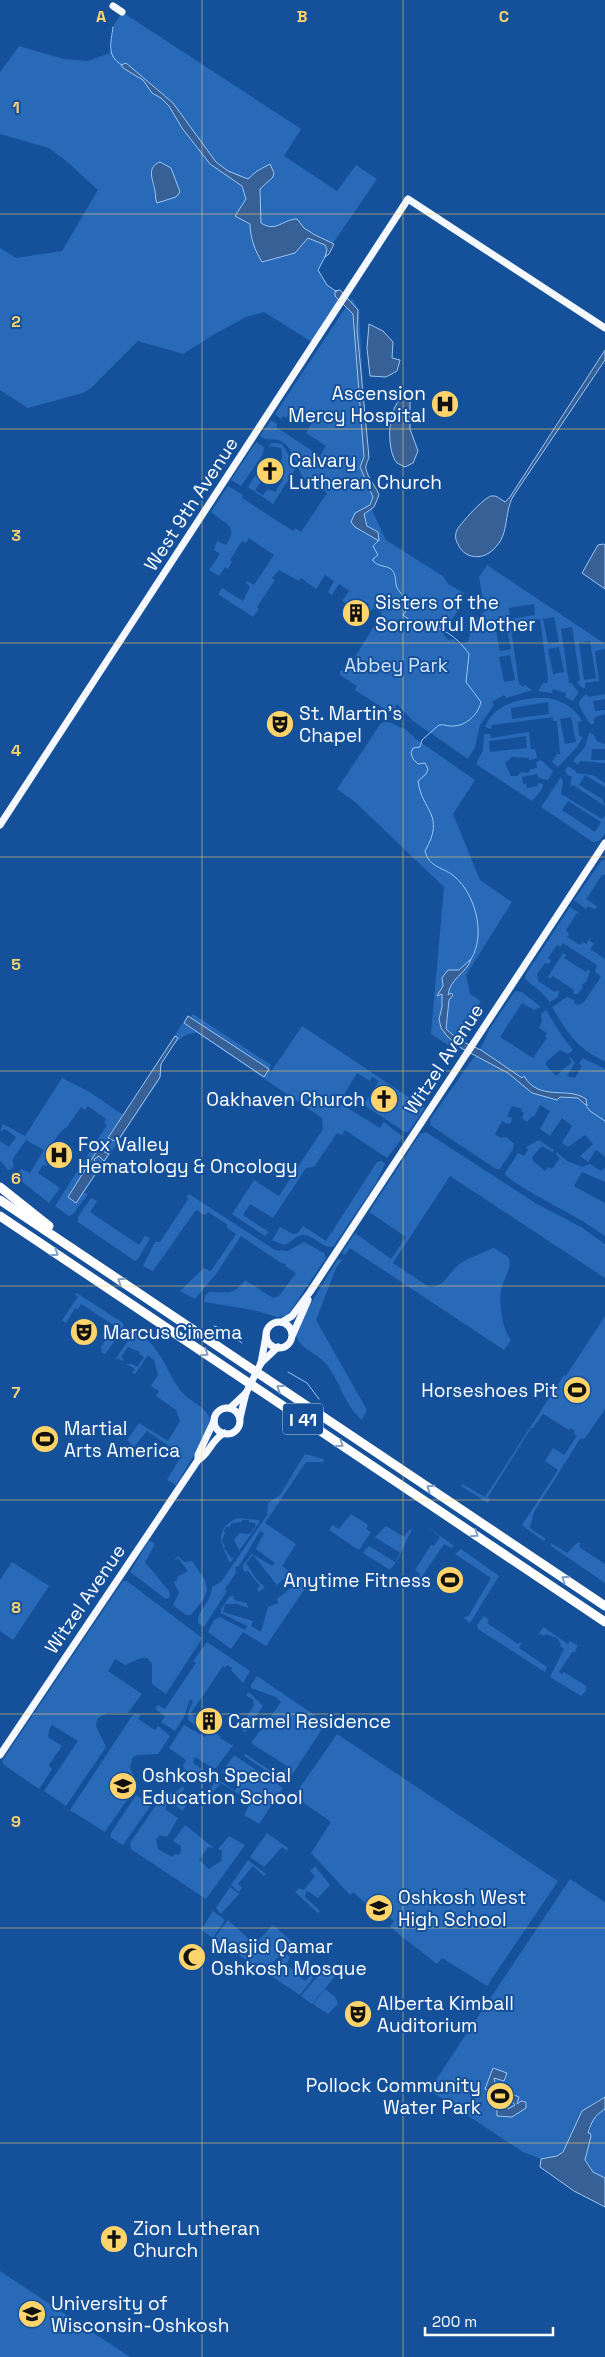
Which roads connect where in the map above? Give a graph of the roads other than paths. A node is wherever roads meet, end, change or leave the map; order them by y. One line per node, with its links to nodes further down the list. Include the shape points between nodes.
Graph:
1 (113, 6): 2 (main road)
2 (122, 12)
3 (605, 328): 4 (main road, West 9th Avenue, via 408,199)
4 (0, 825)
5 (605, 843): 12 (main road, Witzel Avenue)
6 (0, 1188): 11 (highway, via 57,1232)
7 (0, 1200): 11 (highway, I 41)
8 (0, 1216): 10 (highway, I 41)
9 (0, 1222): 10 (highway)
10 (32, 1238): 25 (highway, I 41, one-way to 25)
11 (60, 1240): 24 (highway, I 41, one-way to 11)
12 (310, 1292): 13 (main road, Witzel Avenue, via 292,1316); 14 (main road, Witzel Avenue)
13 (282, 1322): 14 (main road); 15 (main road, via 272,1324)
14 (293, 1334): 16 (main road, via 288,1344)
15 (266, 1336): 16 (main road, via 272,1345); 17 (main road)
16 (278, 1347): 17 (main road)
17 (261, 1363): 18 (main road, bridge)
18 (246, 1393): 19 (main road); 20 (main road)
19 (230, 1408): 20 (main road); 21 (main road, via 218,1413)
20 (240, 1418): 22 (main road, via 236,1430)
21 (214, 1421): 22 (main road); 23 (main road, Witzel Avenue)
22 (224, 1433): 23 (main road, Witzel Avenue)
23 (198, 1460): 26 (main road, Witzel Avenue)
24 (605, 1606)
25 (605, 1622)
26 (0, 1755)

